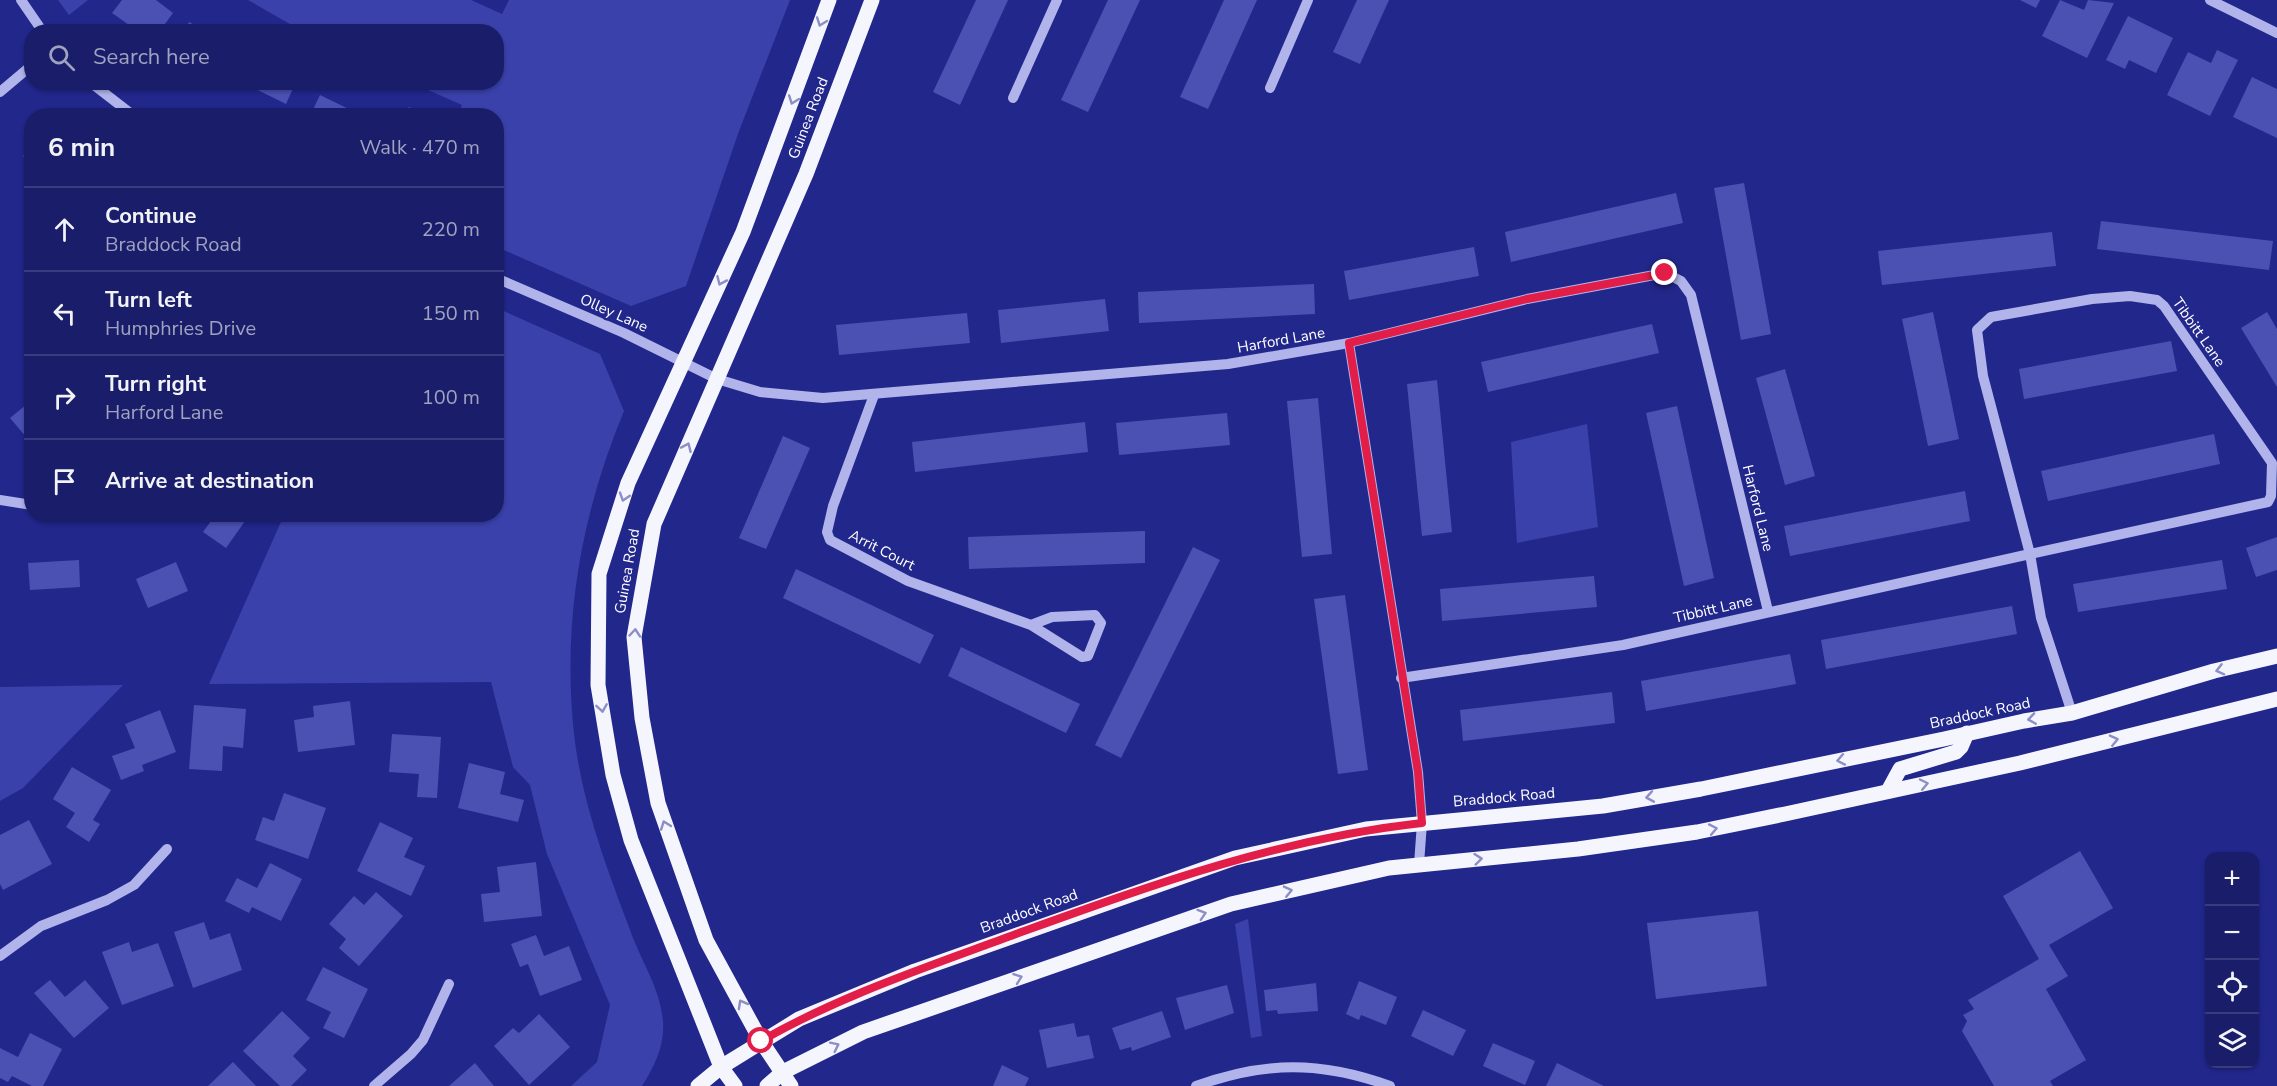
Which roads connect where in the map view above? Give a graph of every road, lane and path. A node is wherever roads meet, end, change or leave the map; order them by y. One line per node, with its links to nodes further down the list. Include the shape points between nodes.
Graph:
1 (21, 0): 7 (street)
2 (830, 0): 17 (main road, Guinea Road, one-way to 17, via 743,232)
3 (872, 0): 18 (main road, Guinea Road, via 806,174)
4 (1057, 0): 13 (street)
5 (1308, 0): 10 (street)
6 (2210, 0): 8 (street)
7 (38, 24)
8 (2277, 33)
9 (24, 71): 12 (street)
10 (1270, 88)
11 (100, 90): 14 (street)
12 (0, 92)
13 (1013, 98)
14 (124, 108)
15 (504, 282): 17 (street, Olley Lane)
16 (1349, 343): 19 (street, Harford Lane, via 1228,364); 23 (street, Harford Lane, via 1527,299 1665,273 1680,281 1690,295); 26 (street)
17 (684, 362): 18 (street, Olley Lane); 37 (main road, Guinea Road, one-way to 37, via 628,483 599,574 598,685 613,775 631,840)
18 (717, 379): 19 (street, Harford Lane, via 760,392 823,398); 36 (main road, Guinea Road, one-way to 18, via 706,940 658,803 642,718 634,637 654,524)
19 (874, 395): 24 (street, Arrit Court, via 833,506 827,532 831,540 909,581)
20 (0, 500): 21 (street)
21 (24, 504)
22 (2030, 554): 22 (street, Tibbitt Lane, via 1983,376 1977,330 1991,317 2092,299 2130,296 2157,300 2272,463 2271,496 2268,502); 23 (street, Tibbitt Lane); 28 (street, Tibbitt Lane, via 2041,618)
23 (1768, 611): 26 (street, Tibbitt Lane, via 1623,645)
24 (1031, 625): 24 (street, Arrit Court, via 1052,617 1095,615 1101,623 1092,650 1082,657)
25 (2277, 656): 28 (main road, Braddock Road, one-way to 28)
26 (1401, 678): 31 (street, via 1418,772)
27 (2277, 699): 30 (main road, one-way to 27, via 2020,763)
28 (2072, 713): 29 (main road, Braddock Road, one-way to 29)
29 (1967, 733): 30 (main road, via 1956,752 1900,769); 31 (main road, Braddock Road, one-way to 31, via 1602,806)
30 (1888, 791): 33 (main road, one-way to 30, via 1578,849 1697,832)
31 (1422, 823): 33 (street); 36 (main road, Braddock Road, via 1366,829 1235,858 915,971 799,1019)
32 (167, 849): 34 (street, via 127,889 41,926)
33 (1419, 864): 38 (main road, one-way to 33, via 863,1032 1231,904)
34 (0, 956)
35 (449, 984): 39 (street, via 423,1040)
36 (761, 1041): 37 (main road, Braddock Road); 38 (main road, Guinea Road)
37 (721, 1067): 40 (main road, Braddock Road); 41 (main road, Guinea Road)
38 (783, 1072): 42 (main road); 43 (main road, Guinea Road)
39 (374, 1086)
40 (698, 1086)
41 (735, 1086)
42 (767, 1086)
43 (791, 1086)
44 (1196, 1086): 45 (street, via 1240,1072 1301,1066 1343,1071)
45 (1390, 1086)

